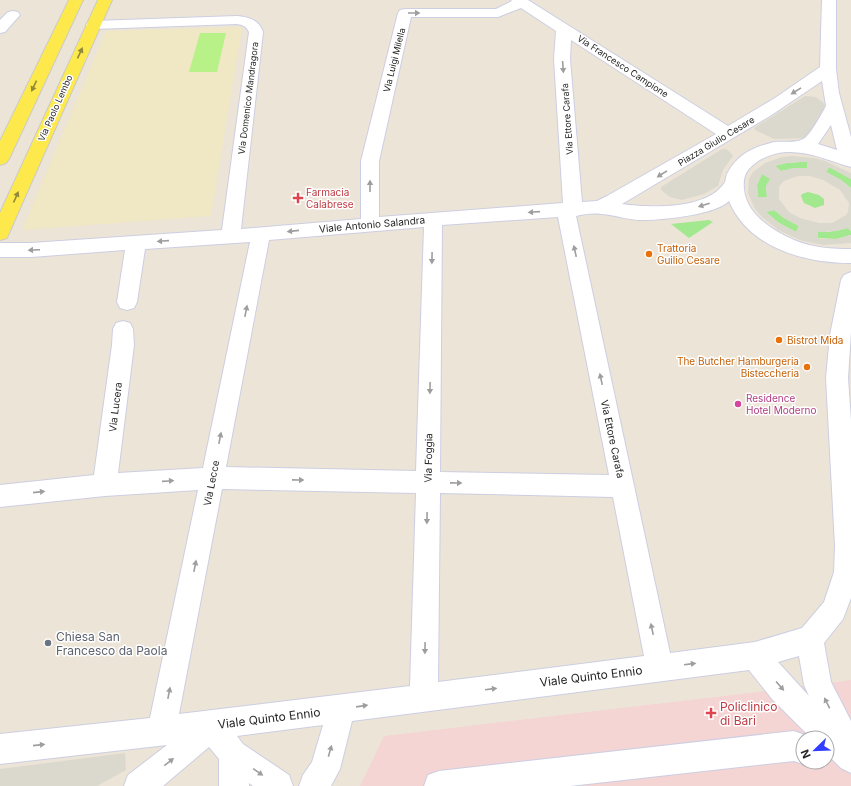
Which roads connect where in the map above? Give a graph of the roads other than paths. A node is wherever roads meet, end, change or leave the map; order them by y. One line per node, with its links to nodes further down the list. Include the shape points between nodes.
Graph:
1 (76, 0): 6 (main road)
2 (105, 0): 7 (main road, Via Paolo Lembo)
3 (829, 0): 10 (street)
4 (520, 1): 8 (street, Via Francesco Campione); 22 (street, Via Luigi Milella, one-way to 4, via 370,161 405,13 498,13)
5 (13, 15): 9 (street)
6 (63, 25): 7 (main road); 15 (main road, one-way to 15)
7 (93, 25): 21 (main road, Via Paolo Lembo, one-way to 7); 24 (street, Via Domenico Mandragora, via 237,20 251,23 254,27 256,32)
8 (564, 28): 13 (street, Via Francesco Campione); 19 (street, Via Ettore Carafa, one-way to 19, via 562,59)
9 (0, 29)
10 (828, 69): 11 (street); 13 (street, Piazza Giulio Cesare, one-way to 13)
11 (832, 100): 12 (street); 14 (street, via 812,141); 16 (street)
12 (851, 108)
13 (733, 143): 14 (street, Via Francesco Campione, via 765,142); 14 (street, Piazza Giulio Cesare, via 755,155 770,149); 17 (street, via 738,170); 18 (street, Piazza Giulio Cesare, one-way to 18)
14 (794, 147): 16 (street, Piazza Giulio Cesare, via 830,153)
15 (0, 159)
16 (851, 160)
17 (734, 183): 18 (street, Viale Antonio Salandra, one-way to 18, via 720,199 703,206 678,211 645,214); 27 (street, via 736,197 743,212 756,226 773,238 792,248 813,254)
18 (600, 207): 19 (street, Viale Antonio Salandra)
19 (570, 210): 20 (street, Viale Antonio Salandra, one-way to 20); 34 (street, Via Ettore Carafa, one-way to 19)
20 (433, 219): 22 (street, Viale Antonio Salandra); 32 (street, Via Foggia, one-way to 32)
21 (2, 223)
22 (370, 225): 23 (street, Viale Antonio Salandra, one-way to 23)
23 (261, 234): 24 (street, Viale Antonio Salandra); 31 (street, Via Lecce, one-way to 23)
24 (231, 236): 25 (street, Viale Antonio Salandra, one-way to 25)
25 (136, 243): 26 (street, Viale Antonio Salandra, one-way to 26); 29 (street)
26 (0, 250)
27 (851, 256)
28 (851, 280): 36 (street, via 840,335 837,378 848,546 847,572 834,610)
29 (127, 302)
30 (123, 329): 33 (street, Via Lucera)
31 (212, 478): 32 (street, one-way to 32); 33 (street, one-way to 31); 42 (street, Via Lecce, one-way to 31)
32 (428, 482): 34 (street, one-way to 34); 39 (street, Via Foggia, one-way to 39)
33 (105, 485): 35 (street, one-way to 33)
34 (623, 486): 38 (street, Via Ettore Carafa, one-way to 34)
35 (0, 496)
36 (810, 639): 37 (street, Viale Quinto Ennio); 45 (street, one-way to 36, via 818,685)
37 (754, 656): 38 (street, Viale Quinto Ennio, one-way to 37); 48 (street, one-way to 48, via 782,689)
38 (660, 668): 39 (street, Viale Quinto Ennio, one-way to 38)
39 (424, 697): 40 (street, Viale Quinto Ennio, one-way to 39)
40 (339, 709): 41 (street, Viale Quinto Ennio); 53 (street, one-way to 40, via 325,769)
41 (210, 725): 42 (street, Viale Quinto Ennio); 46 (street); 50 (street, one-way to 41, via 194,742)
42 (162, 731): 44 (street, Viale Quinto Ennio, one-way to 42)
43 (795, 746): 54 (street)
44 (0, 749)
45 (851, 750)
46 (233, 754): 51 (street); 52 (street, one-way to 52)
47 (835, 758): 49 (street)
48 (851, 758)
49 (851, 763)
50 (139, 786)
51 (234, 786)
52 (278, 786)
53 (314, 786)
54 (439, 786)

